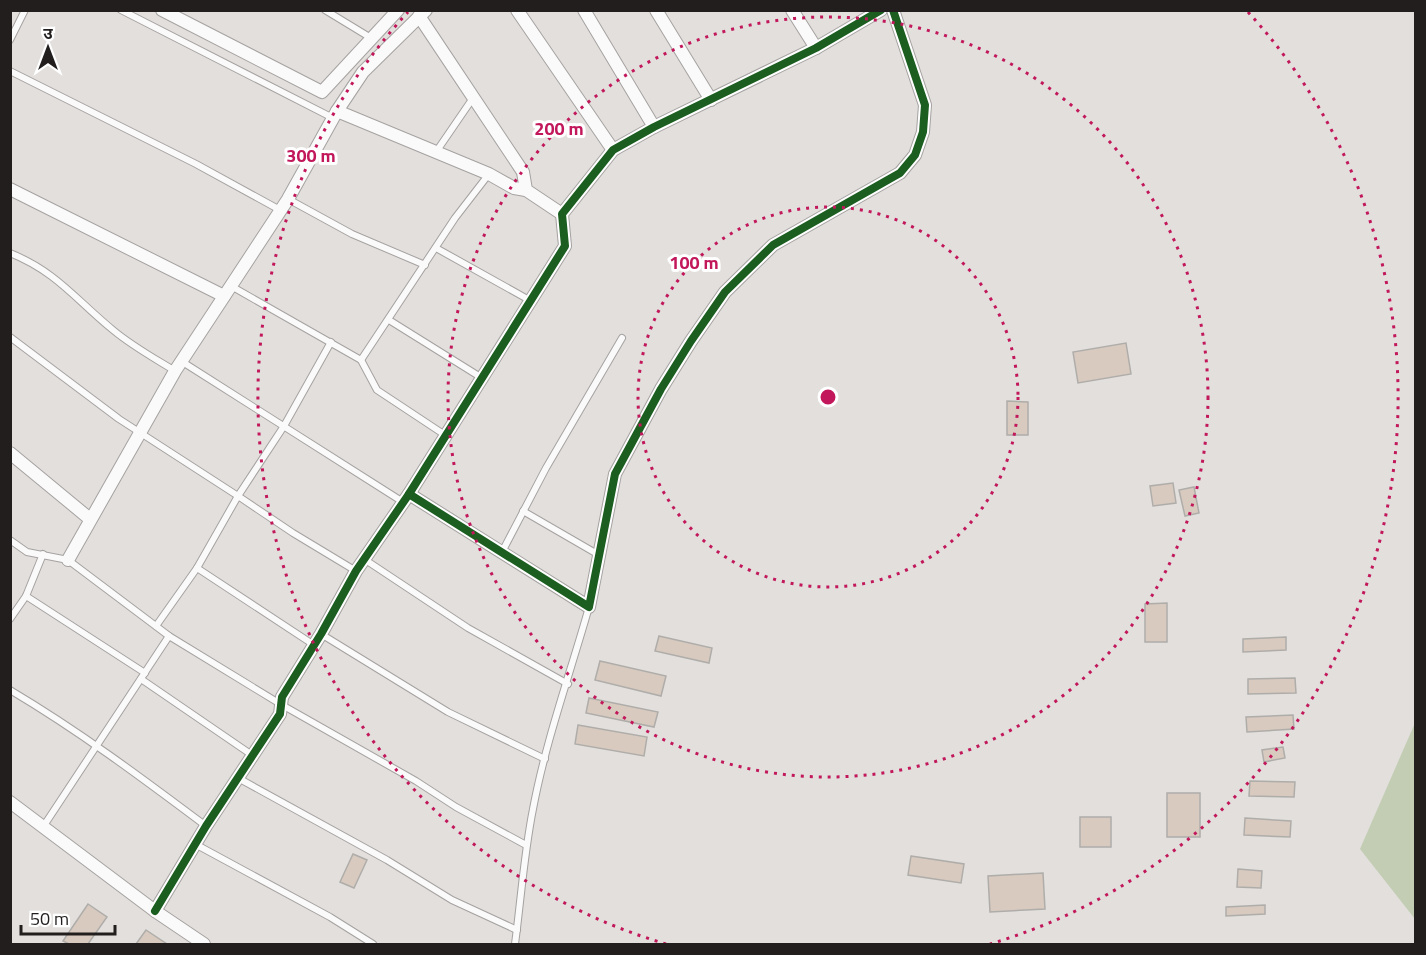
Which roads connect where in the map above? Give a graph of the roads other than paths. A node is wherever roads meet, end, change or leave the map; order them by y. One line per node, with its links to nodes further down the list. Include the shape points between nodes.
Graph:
1 (25, 10): 15 (lane)
2 (121, 10): 20 (lane)
3 (162, 10): 14 (street, via 322,92)
4 (325, 10): 14 (lane)
5 (398, 10): 14 (street)
6 (517, 10): 22 (street)
7 (584, 10): 21 (street)
8 (656, 10): 19 (street)
9 (792, 10): 16 (street)
10 (881, 10): 13 (street)
11 (893, 10): 53 (street, via 925,105 923,132 915,155 900,173 773,245 725,292 661,389 615,474)
12 (423, 13): 18 (street); 20 (street, via 363,72)
13 (863, 15): 16 (street)
14 (372, 38)
15 (10, 40)
16 (816, 48): 19 (street)
17 (10, 71): 28 (lane)
18 (473, 97): 23 (lane); 26 (street, via 523,172)
19 (711, 100): 21 (street)
20 (335, 115): 23 (street); 27 (street)
21 (654, 127): 22 (street)
22 (613, 150): 29 (street)
23 (436, 152): 24 (street)
24 (489, 174): 26 (street); 30 (lane)
25 (10, 189): 33 (street)
26 (526, 190): 29 (street)
27 (288, 199): 28 (street); 32 (lane, via 352,234)
28 (281, 210): 33 (street)
29 (562, 214): 34 (street, via 565,246)
30 (436, 248): 32 (lane); 34 (lane)
31 (10, 253): 40 (lane, via 51,274 113,331 144,353)
32 (425, 265): 35 (lane)
33 (227, 291): 38 (lane); 40 (street)
34 (531, 301): 41 (street)
35 (389, 320): 39 (lane); 41 (lane)
36 (10, 337): 43 (lane)
37 (622, 338): 48 (lane)
38 (331, 342): 39 (lane); 42 (lane)
39 (361, 360): 44 (lane, via 377,390)
40 (178, 366): 42 (lane); 43 (street)
41 (483, 378): 44 (street)
42 (284, 426): 46 (lane); 47 (lane)
43 (139, 432): 46 (lane); 49 (street)
44 (446, 435): 47 (street)
45 (10, 453): 49 (street)
46 (238, 496): 56 (lane); 57 (lane)
47 (406, 498): 51 (street); 54 (street)
48 (523, 511): 51 (lane); 53 (lane)
49 (90, 519): 55 (street)
50 (10, 540): 52 (lane, via 27,552)
51 (502, 552): 59 (street)
52 (43, 554): 55 (lane); 58 (lane)
53 (600, 555): 59 (street)
54 (364, 559): 57 (street); 66 (lane, via 468,628)
55 (68, 560): 61 (lane)
56 (197, 568): 61 (lane); 64 (lane)
57 (356, 571): 62 (street)
58 (26, 596): 60 (lane); 65 (lane)
59 (590, 607): 66 (lane)
60 (10, 619)
61 (156, 626): 63 (lane)
62 (321, 634): 64 (street); 71 (lane, via 448,712)
63 (169, 636): 65 (lane); 68 (lane)
64 (314, 645): 68 (street, via 282,697)
65 (143, 676): 69 (lane); 70 (lane)
66 (568, 684): 71 (lane)
67 (10, 690): 69 (lane)
68 (282, 705): 70 (street); 77 (lane)
69 (98, 746): 74 (lane); 75 (lane)
70 (252, 755): 72 (street)
71 (545, 759): 77 (lane)
72 (238, 778): 74 (street); 79 (lane, via 452,900)
73 (10, 802): 75 (street)
74 (206, 826): 76 (street)
75 (44, 827): 78 (street)
76 (195, 844): 78 (street); 81 (lane, via 330,917)
77 (526, 845): 79 (lane)
78 (155, 911): 80 (street)
79 (517, 930): 82 (lane)
80 (204, 945)
81 (373, 945)
82 (515, 945)

